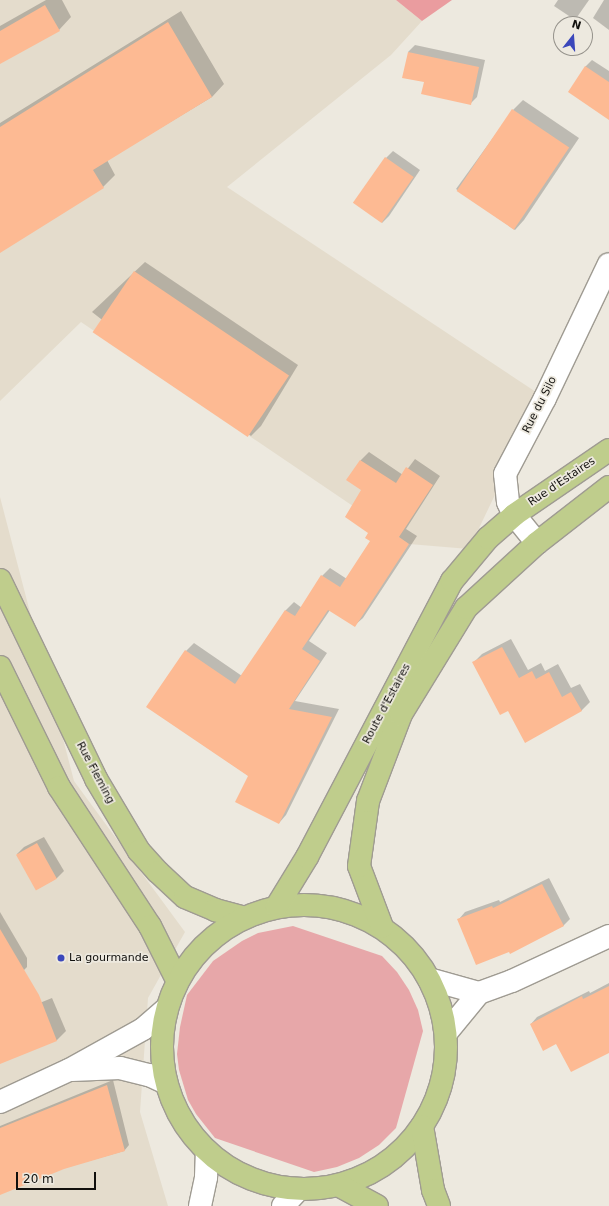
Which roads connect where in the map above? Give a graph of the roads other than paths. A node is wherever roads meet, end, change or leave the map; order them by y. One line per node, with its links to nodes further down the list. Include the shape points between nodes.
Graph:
1 (609, 264): 4 (street, Rue du Silo, via 545,398 505,474 508,502)
2 (609, 450): 4 (main road, Rue d'Estaires)
3 (609, 487): 5 (main road, Route d'Estaires)
4 (514, 515): 5 (street, Rue du Silo); 8 (main road, Route d'Estaires, via 488,538 452,581 307,857)
5 (537, 543): 10 (main road, Route d'Estaires, via 466,608 401,714 368,801 360,866)
6 (0, 580): 9 (main road, Rue Fleming, via 96,779 139,850 185,897 215,910)
7 (0, 667): 13 (main road, via 59,786 150,926)
8 (277, 906): 9 (main road); 10 (main road, via 304,904 332,907 358,915)
9 (242, 917): 13 (main road, via 216,934 200,949)
10 (382, 927): 12 (main road, via 411,953)
11 (609, 936): 14 (street)
12 (429, 979): 14 (street); 16 (main road, via 437,996)
13 (177, 980): 15 (main road)
14 (483, 992): 16 (street)
15 (165, 1010): 17 (street, via 143,1029); 18 (main road, via 161,1062)
16 (446, 1033): 20 (main road, via 446,1065 438,1097)
17 (69, 1070): 18 (street, via 120,1068 149,1075); 19 (street)
18 (166, 1083): 21 (main road, via 182,1122)
19 (0, 1102)
20 (422, 1126): 22 (main road, via 403,1149 379,1168); 27 (main road, via 433,1190)
21 (206, 1151): 23 (main road, via 234,1171 265,1184); 24 (street, via 206,1177)
22 (340, 1186): 23 (main road); 26 (main road)
23 (299, 1189): 25 (street)
24 (200, 1206)
25 (283, 1206)
26 (377, 1206)
27 (440, 1206)

